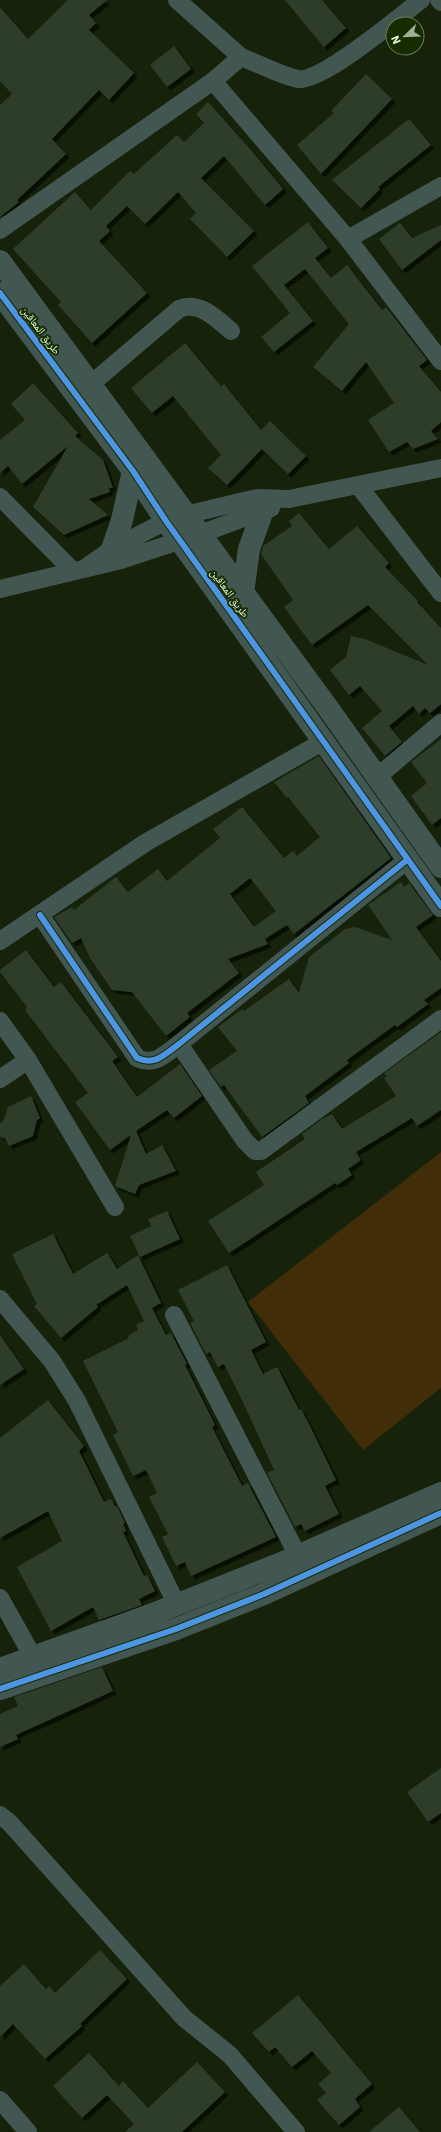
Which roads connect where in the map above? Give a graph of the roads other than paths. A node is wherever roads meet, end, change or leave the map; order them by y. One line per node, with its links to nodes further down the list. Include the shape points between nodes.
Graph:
1 (177, 0): 3 (street)
2 (421, 0): 3 (street, via 362,46 316,75 298,79)
3 (241, 57): 4 (street)
4 (213, 81): 6 (street); 7 (street)
5 (441, 186): 7 (street)
6 (0, 230)
7 (348, 239): 11 (street)
8 (0, 261): 12 (street, طريق المعاقين)
9 (0, 293): 14 (street, طريق المعاقين)
10 (231, 331): 12 (street, via 209,313 194,306 185,306)
11 (441, 361)
12 (91, 384): 19 (street, طريق المعاقين)
13 (441, 468): 15 (street)
14 (133, 471): 19 (street, طريق المعاقين); 21 (street)
15 (358, 485): 17 (street); 24 (street)
16 (0, 497): 22 (street)
17 (289, 499): 18 (street); 19 (street, via 258,498)
18 (262, 513): 20 (street); 25 (street, via 250,549)
19 (176, 518): 20 (street, طريق المعاقين); 21 (street)
20 (190, 537): 22 (street, via 120,560); 25 (street, طريق المعاقين); 27 (street, طريق المعاقين)
21 (112, 549): 22 (street)
22 (79, 569): 23 (street)
23 (0, 589)
24 (441, 593)
25 (243, 594): 28 (street, طريق المعاقين)
26 (441, 723): 28 (street)
27 (324, 741): 29 (street, طريق المعاقين); 32 (street, via 145,843)
28 (377, 776): 30 (street, طريق المعاقين)
29 (408, 860): 31 (street, طريق المعاقين); 36 (street)
30 (441, 867)
31 (441, 906)
32 (40, 915): 33 (street); 36 (street, via 137,1058 147,1062 154,1061)
33 (0, 941)
34 (441, 1019): 36 (street, via 261,1151 255,1151 245,1141)
35 (0, 1022): 37 (street)
36 (179, 1044)
37 (28, 1060): 38 (street); 39 (street)
38 (0, 1079)
39 (116, 1207)
40 (0, 1299): 46 (street, via 52,1361 77,1401)
41 (174, 1315): 44 (street)
42 (441, 1493): 44 (street)
43 (441, 1513): 49 (street, via 264,1594 176,1629)
44 (298, 1556): 46 (street)
45 (0, 1598): 47 (street)
46 (177, 1605): 47 (street)
47 (33, 1657): 48 (street)
48 (0, 1669)
49 (0, 1689)
50 (0, 1816): 53 (street, via 9,1822 184,2018 230,2055)
51 (0, 2100): 52 (street)
52 (28, 2132)
53 (296, 2132)

